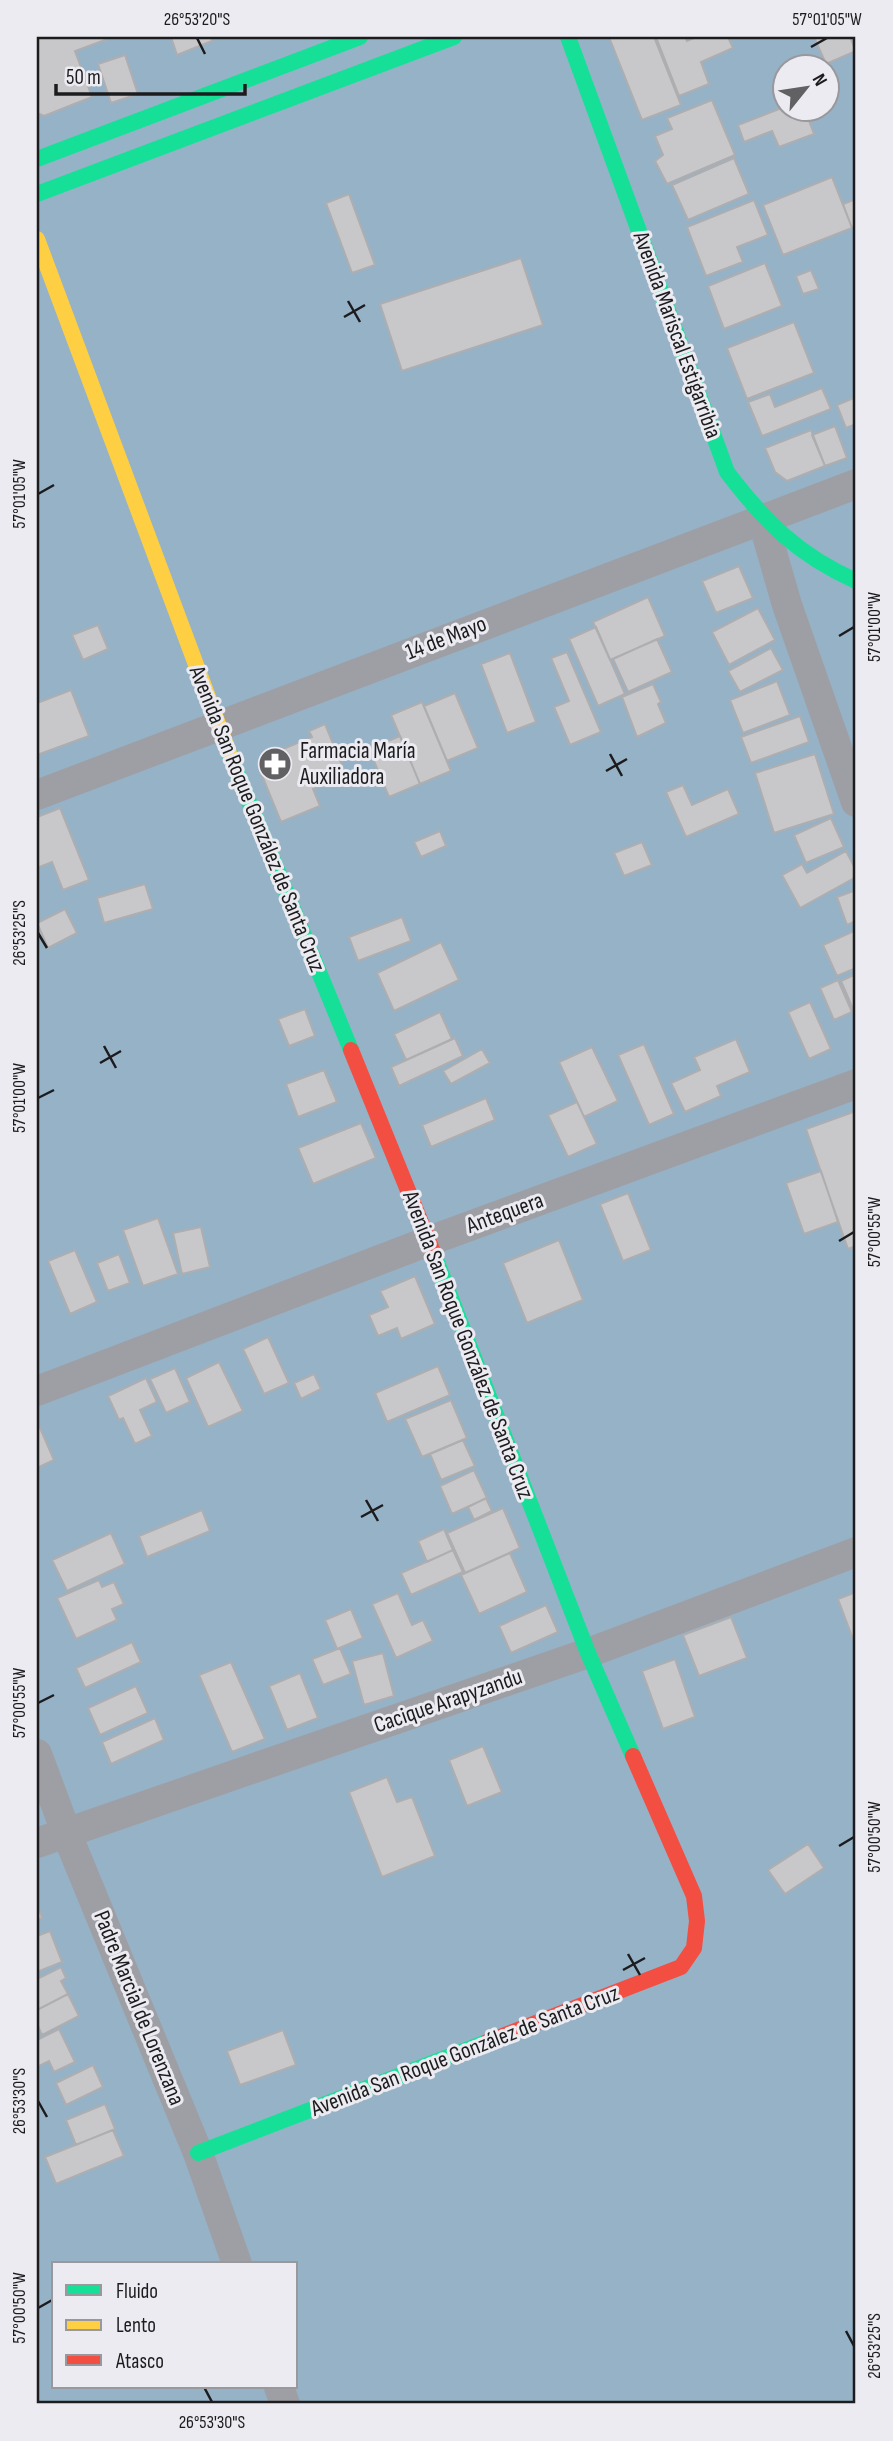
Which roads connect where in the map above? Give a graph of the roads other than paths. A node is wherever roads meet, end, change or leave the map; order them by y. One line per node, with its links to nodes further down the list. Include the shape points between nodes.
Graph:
1 (360, 37): 4 (main road)
2 (454, 37): 5 (main road)
3 (568, 37): 8 (main road, Avenida Mariscal Estigarribia, via 727,472)
4 (37, 159)
5 (37, 194)
6 (37, 239): 10 (main road, Avenida San Roque González de Santa Cruz)
7 (856, 484): 8 (street, 14 de Mayo)
8 (762, 518): 9 (main road, Avenida Mariscal Estigarribia, via 796,550); 10 (street, 14 de Mayo); 12 (street, via 787,605)
9 (856, 581)
10 (217, 724): 11 (street, 14 de Mayo); 14 (main road, Avenida San Roque González de Santa Cruz)
11 (37, 795)
12 (856, 802)
13 (856, 1084): 14 (street, Antequera)
14 (429, 1241): 15 (street, Antequera); 17 (main road, Avenida San Roque González de Santa Cruz)
15 (37, 1391)
16 (856, 1552): 17 (street, Cacique Arapyzandu)
17 (588, 1653): 19 (street, Cacique Arapyzandu); 21 (main road, Avenida San Roque González de Santa Cruz, via 694,1896 694,1948 681,1967)
18 (37, 1754): 19 (street, Padre Marcial de Lorenzana)
19 (66, 1832): 20 (street, Cacique Arapyzandu); 21 (street, Padre Marcial de Lorenzana)
20 (37, 1843)
21 (198, 2153): 22 (street, Padre Marcial de Lorenzana)
22 (236, 2262)

